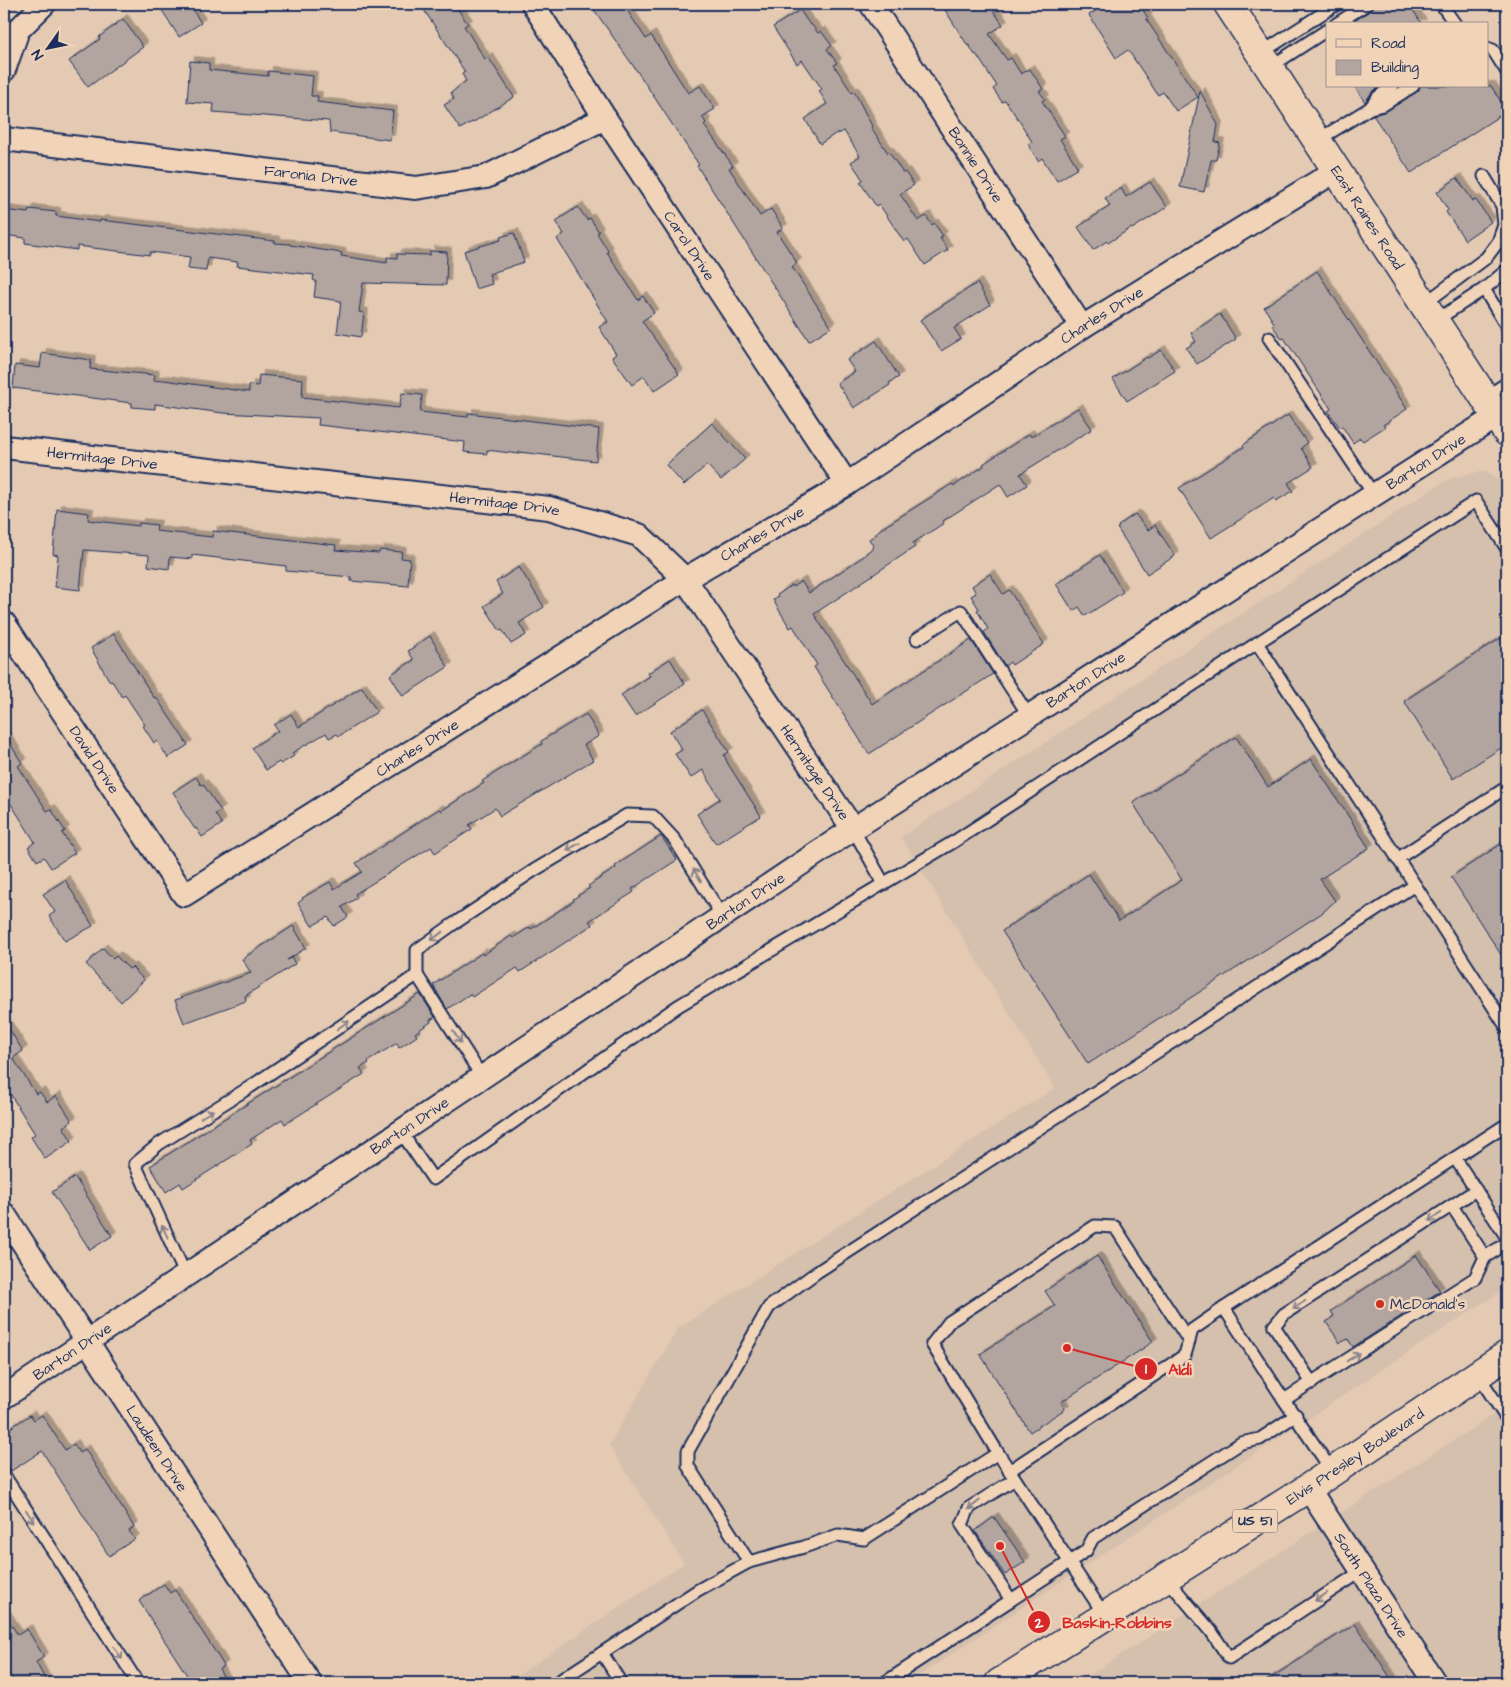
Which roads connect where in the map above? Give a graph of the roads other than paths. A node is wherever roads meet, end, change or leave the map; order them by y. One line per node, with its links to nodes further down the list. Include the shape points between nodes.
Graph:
1 (44, 4): 13 (street, via 18,30)
2 (533, 4): 18 (street, Carol Drive)
3 (871, 4): 26 (street, Bonnie Drive)
4 (1228, 4): 12 (main road, East Raines Road)
5 (1337, 4): 12 (lane)
6 (1367, 4): 8 (lane)
7 (1442, 4): 9 (lane)
8 (1339, 22)
9 (1454, 22)
10 (1326, 30): 12 (lane)
11 (1488, 48): 14 (lane, via 1493,50)
12 (1265, 60): 20 (main road, East Raines Road)
13 (4, 70)
14 (1507, 72)
15 (1390, 88): 17 (lane)
16 (1410, 88): 17 (lane, via 1383,105)
17 (1370, 108): 20 (lane)
18 (604, 118): 19 (street, Faronia Drive, via 486,177 416,188); 32 (street, Carol Drive)
19 (4, 139)
20 (1318, 140): 21 (main road, East Raines Road)
21 (1337, 170): 25 (main road, East Raines Road); 26 (street, Charles Drive)
22 (1484, 176): 25 (lane, via 1502,206 1504,225 1498,242 1486,258)
23 (1507, 270): 24 (lane)
24 (1484, 289): 25 (lane); 27 (lane)
25 (1430, 312): 30 (main road, East Raines Road)
26 (1082, 327): 32 (street, Charles Drive)
27 (1507, 327)
28 (1269, 338): 33 (lane)
29 (1507, 383): 30 (lane)
30 (1496, 415): 33 (street, Barton Drive)
31 (4, 446): 35 (street, Hermitage Drive, via 549,508 639,535)
32 (847, 484): 35 (street, Charles Drive)
33 (1374, 495): 39 (street, Barton Drive)
34 (1507, 548): 38 (lane, via 1476,501)
35 (685, 579): 41 (street, Hermitage Drive); 45 (street, Charles Drive)
36 (4, 623): 45 (street, David Drive)
37 (917, 639): 39 (lane, via 961,611)
38 (1257, 644): 42 (lane); 43 (lane, via 956,841)
39 (1029, 716): 41 (street, Barton Drive)
40 (1507, 787): 42 (lane)
41 (853, 829): 43 (lane); 46 (street, Barton Drive)
42 (1397, 859): 44 (lane)
43 (884, 884): 51 (lane, via 678,1006 433,1179)
44 (1414, 885): 48 (lane); 75 (lane, via 817,1272 769,1307 688,1451 688,1466)
45 (184, 895)
46 (722, 916): 47 (lane, one-way to 47, via 675,840 653,816 626,815 533,871 417,950); 49 (street, Barton Drive)
47 (417, 975): 49 (lane, one-way to 49); 59 (lane, one-way to 47, via 135,1164 159,1144)
48 (1507, 1028)
49 (482, 1077): 51 (street, Barton Drive)
50 (1507, 1124): 52 (lane)
51 (401, 1132): 59 (street, Barton Drive)
52 (1455, 1158): 53 (lane); 60 (lane)
53 (1476, 1190): 54 (lane); 56 (lane)
54 (1452, 1206): 58 (lane); 65 (lane, one-way to 65, via 1284,1314 1274,1326)
55 (4, 1214): 62 (street, Laudeen Drive)
56 (1507, 1238)
57 (1507, 1242): 58 (lane)
58 (1485, 1257): 65 (lane, one-way to 58, via 1475,1278)
59 (186, 1276): 62 (street, Barton Drive)
60 (1224, 1308): 61 (lane, via 1192,1330); 67 (lane)
61 (1189, 1341): 70 (lane, via 1115,1227 1095,1226 949,1322 932,1344); 72 (lane, via 1185,1355)
62 (88, 1342): 66 (street, Barton Drive); 83 (street, Laudeen Drive)
63 (1507, 1355): 64 (main road, Elvis Presley Boulevard / US 51)
64 (1478, 1374): 68 (lane); 71 (main road, Elvis Presley Boulevard / US 51)
65 (1312, 1383): 67 (lane)
66 (4, 1397)
67 (1284, 1400): 69 (lane)
68 (1505, 1412)
69 (1296, 1415): 71 (lane); 76 (lane, via 1260,1439 1241,1443 1093,1538 1086,1551)
70 (998, 1453): 72 (lane); 75 (lane, via 864,1539 838,1535)
71 (1332, 1472): 74 (main road, Elvis Presley Boulevard / US 51)
72 (1012, 1475): 76 (lane); 79 (lane, one-way to 79, via 969,1508 962,1525)
73 (4, 1476): 82 (lane, one-way to 82)
74 (1308, 1488): 77 (street, South Plaza Drive); 78 (main road, Elvis Presley Boulevard / US 51)
75 (749, 1562): 81 (lane, via 698,1590)
76 (1069, 1562): 79 (lane); 80 (lane)
77 (1362, 1571): 78 (lane, one-way to 78, via 1229,1658 1211,1631); 88 (street, South Plaza Drive)
78 (1166, 1578): 80 (main road, Elvis Presley Boulevard / US 51)
79 (1011, 1600): 86 (lane)
80 (1105, 1616): 87 (main road, Elvis Presley Boulevard / US 51)
81 (602, 1653): 84 (lane); 85 (lane)
82 (138, 1683)
83 (310, 1683)
84 (556, 1683)
85 (621, 1683)
86 (884, 1683)
87 (999, 1683)
88 (1435, 1683)

